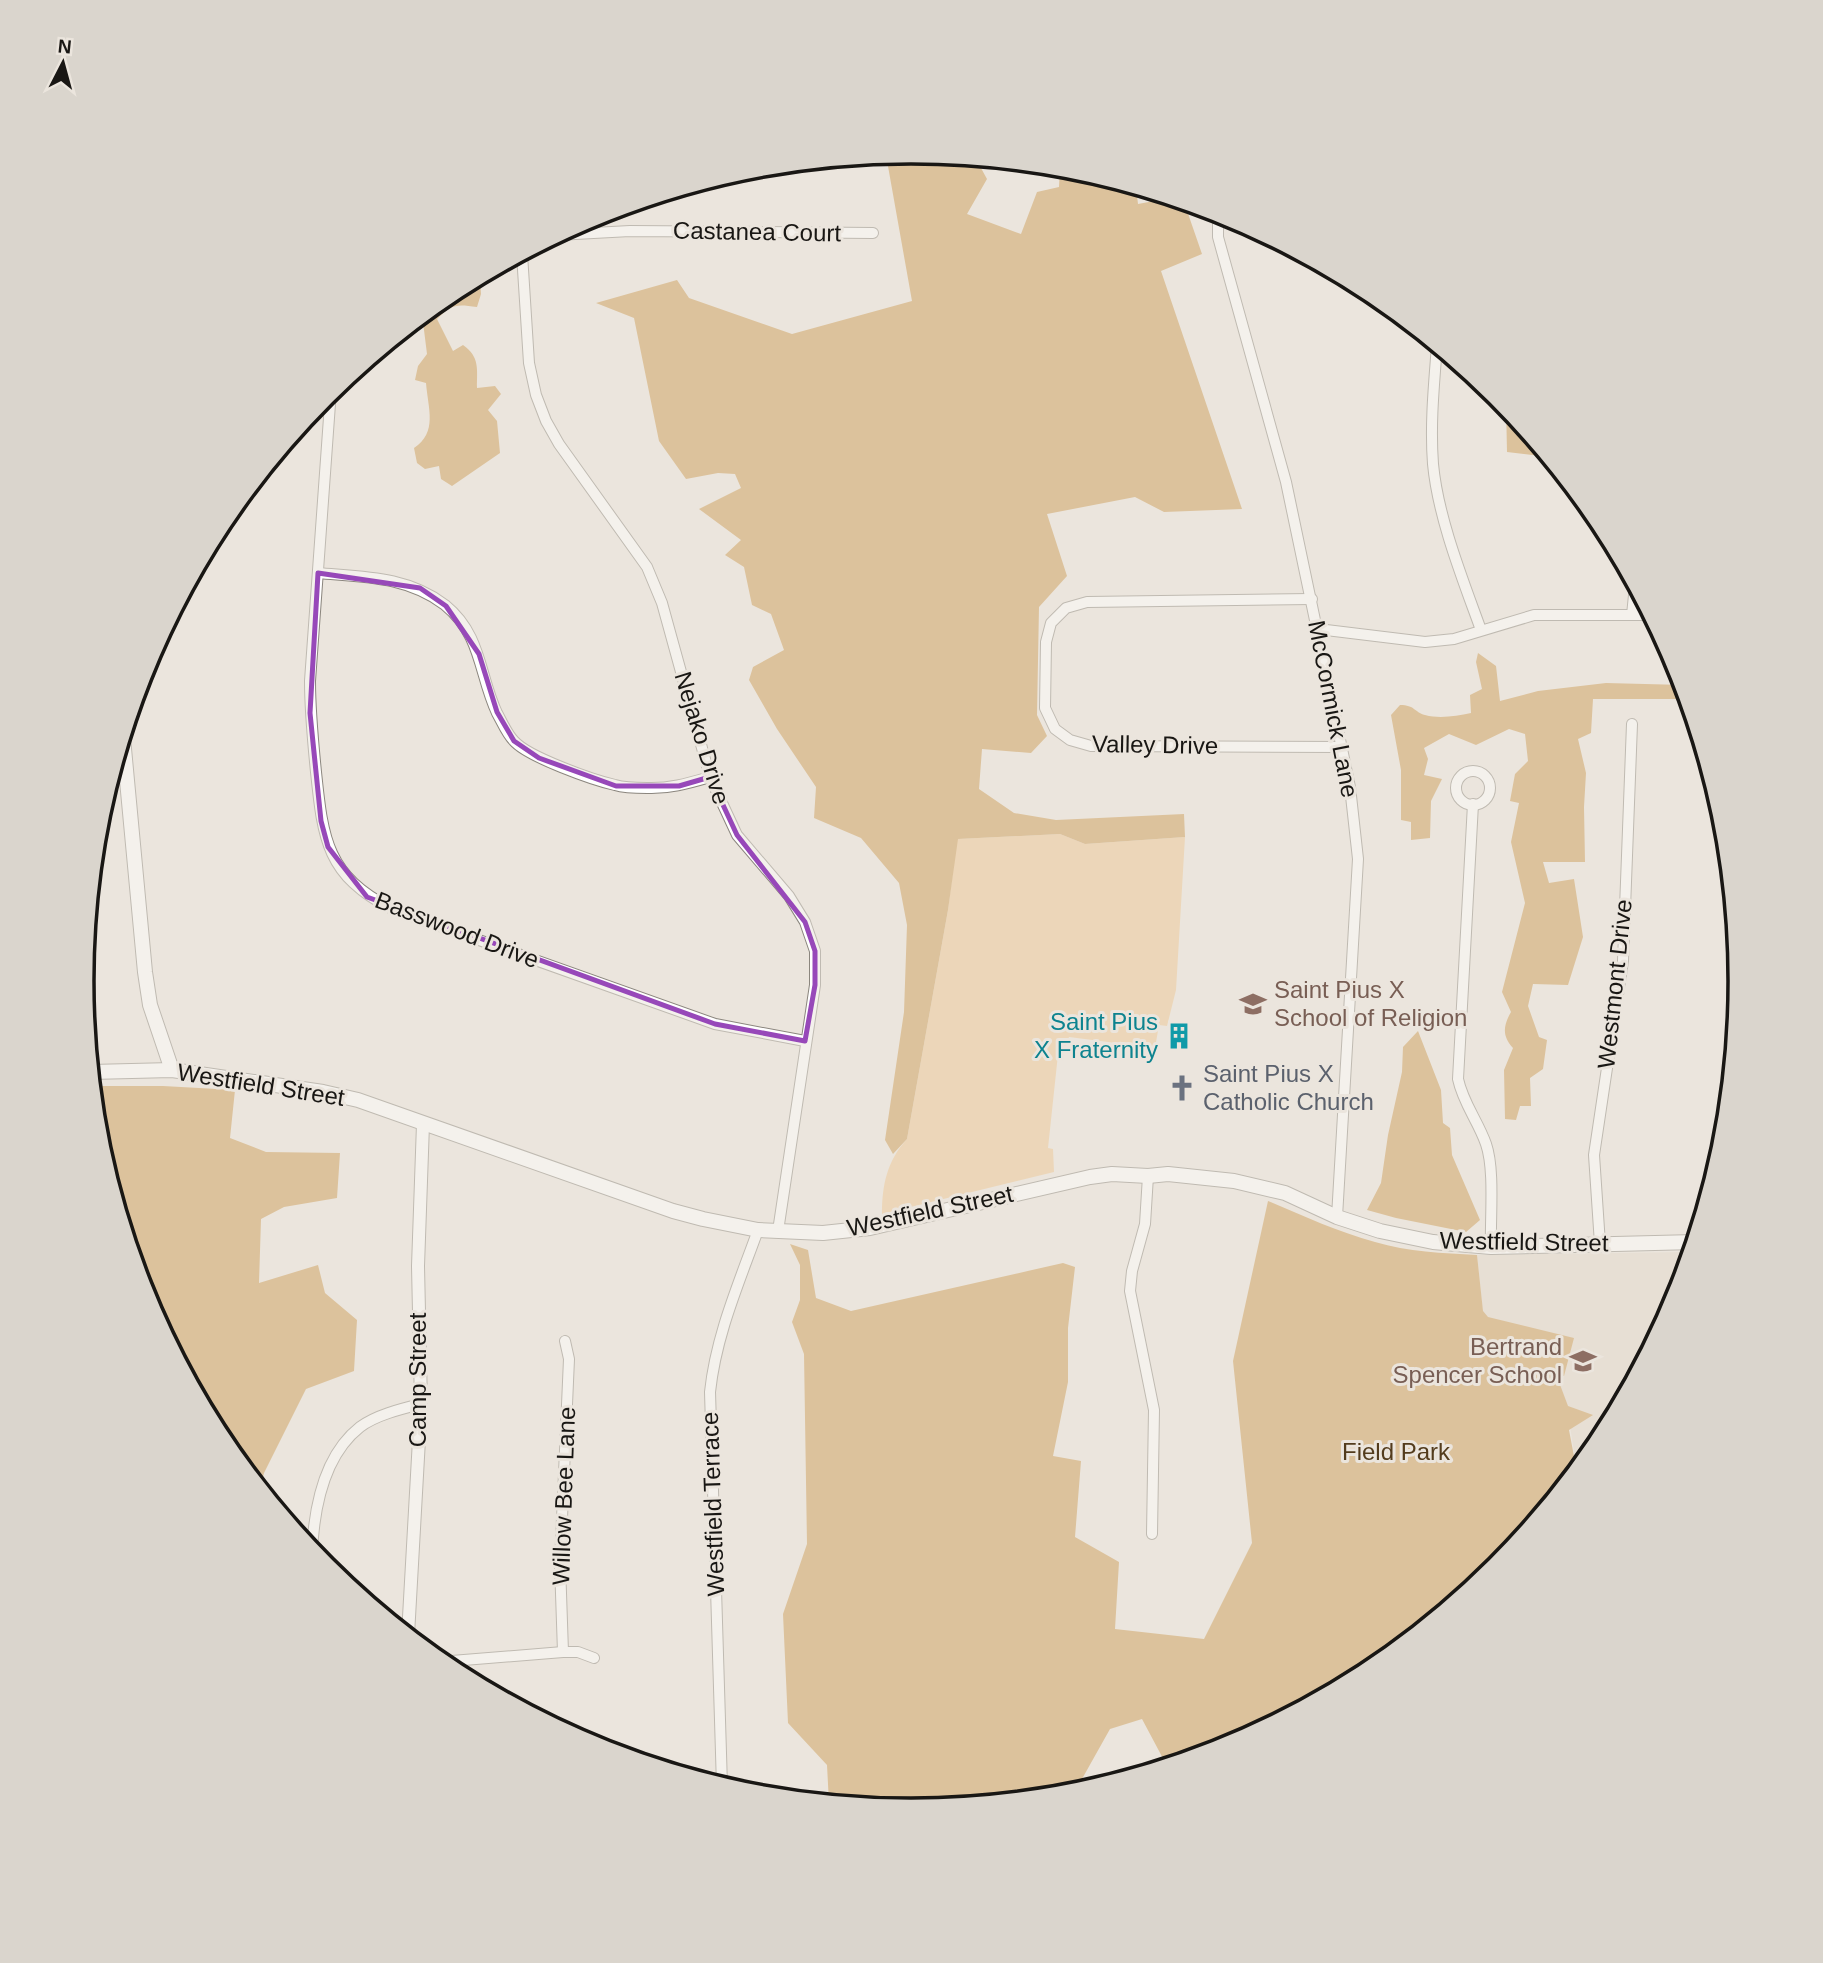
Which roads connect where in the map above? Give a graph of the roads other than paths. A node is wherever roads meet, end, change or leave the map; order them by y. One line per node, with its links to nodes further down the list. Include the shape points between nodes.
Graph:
1 (1218, 225): 8 (street, McCormick Lane)
2 (585, 233): 3 (street, Castanea Court)
3 (873, 233)
4 (523, 264): 17 (street, Nejako Drive, via 529,363 536,395 559,444 647,567 662,603)
5 (1436, 356): 13 (street, via 1433,468 1450,539)
6 (330, 409): 7 (street, Basswood Drive)
7 (318, 573): 17 (street, via 385,579 420,588 446,606 464,624 480,654 496,712 514,741 539,758 616,786 648,789); 19 (street, Basswood Drive, via 310,713 321,821 328,847 345,875 367,897 715,1024)
8 (1312, 599): 12 (street, McCormick Lane); 15 (street, Valley Drive, via 1087,602 1066,608 1051,623 1046,642 1045,708 1055,729 1070,740 1091,746)
9 (1633, 600): 10 (street)
10 (1632, 615): 11 (street); 13 (street, via 1534,615)
11 (1641, 615)
12 (1318, 629): 13 (street, via 1425,642); 15 (street, McCormick Lane)
13 (1481, 631)
14 (1632, 724): 28 (street, Westmont Drive, via 1623,961 1594,1155)
15 (1342, 747): 24 (street, McCormick Lane, via 1357,859)
16 (125, 760): 20 (main road, via 145,972 150,1005)
17 (710, 777): 19 (street, Nejako Drive, via 737,835 805,922 815,951 815,985)
18 (1473, 804): 29 (street, via 1458,1079 1488,1151)
19 (805, 1041): 26 (street, Nejako Drive)
20 (172, 1070): 21 (main road, Westfield Street); 22 (main road, Westfield Street, via 323,1092)
21 (99, 1072)
22 (423, 1124): 25 (main road, Westfield Street, via 673,1211); 31 (street, Camp Street, via 418,1266)
23 (1148, 1176): 24 (main road, Westfield Street, via 1193,1175 1268,1188); 26 (main road, Westfield Street, via 1090,1177 870,1228); 32 (street, via 1144,1224 1130,1290 1154,1410)
24 (1337, 1217): 29 (main road, Westfield Street, via 1433,1242)
25 (758, 1230): 26 (main road, Westfield Street); 38 (street, Westfield Terrace, via 720,1335 710,1392)
26 (778, 1231)
27 (1686, 1242): 28 (main road, Westfield Street)
28 (1600, 1244): 29 (main road, Westfield Street)
29 (1491, 1247)
30 (565, 1340): 35 (street, Willow Bee Lane, via 569,1359 560,1564)
31 (421, 1404): 33 (street, via 362,1425 345,1440 318,1497); 34 (street, Camp Street)
32 (1152, 1534)
33 (313, 1536)
34 (409, 1626)
35 (563, 1653): 36 (street); 37 (street)
36 (594, 1658)
37 (458, 1661)
38 (722, 1776)

